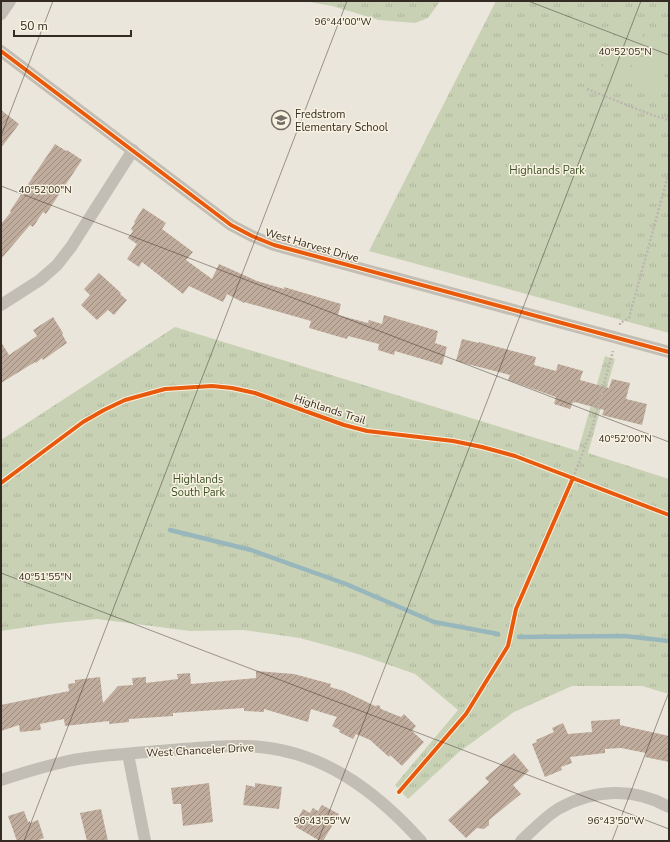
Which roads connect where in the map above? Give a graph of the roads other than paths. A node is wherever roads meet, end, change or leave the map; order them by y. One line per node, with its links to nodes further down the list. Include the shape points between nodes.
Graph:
1 (10, 1): 2 (street)
2 (1, 14)
3 (1, 51): 4 (street, West Harvest Drive)
4 (133, 150): 5 (street, via 57,265 40,280); 6 (street, West Harvest Drive, via 231,225 252,236)
5 (1, 305)
6 (669, 352)
7 (128, 754): 8 (street, West Chanceler Drive, via 70,761); 10 (street); 11 (street, West Chanceler Drive, via 246,746 300,756 326,765 371,792)
8 (1, 780)
9 (669, 807): 12 (street, via 634,793 609,792 590,795 558,809)
10 (145, 841)
11 (421, 841)
12 (521, 841)

